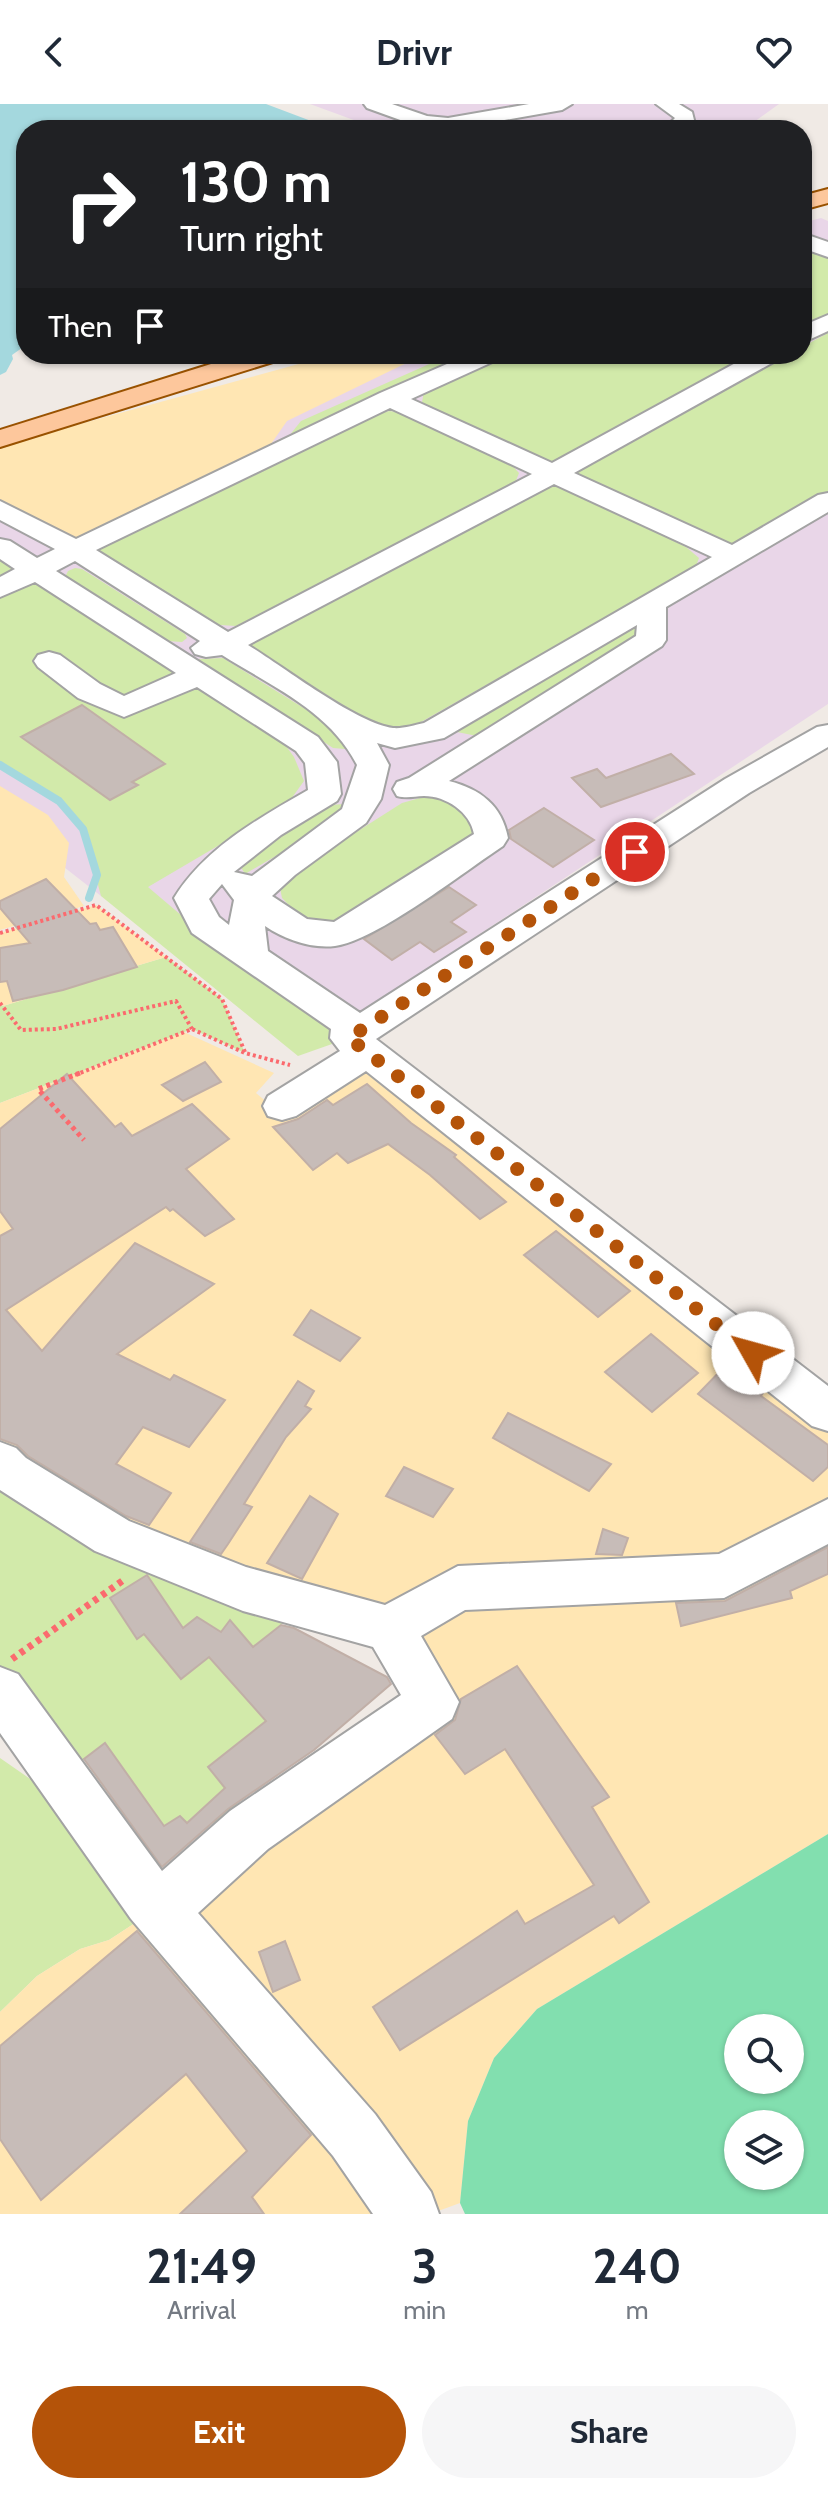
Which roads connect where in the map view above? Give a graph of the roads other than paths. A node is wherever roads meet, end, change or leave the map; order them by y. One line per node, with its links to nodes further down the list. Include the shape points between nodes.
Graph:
1 (374, 104): 4 (street)
2 (562, 104): 5 (street)
3 (666, 104): 6 (street)
4 (418, 120)
5 (471, 120)
6 (685, 120)
7 (195, 364): 13 (main road)
8 (238, 364): 14 (main road)
9 (440, 364): 15 (street, via 295,420 278,440)
10 (445, 364): 12 (street)
11 (752, 364): 16 (street)
12 (389, 398): 15 (street); 16 (street)
13 (0, 425)
14 (0, 439)
15 (275, 453): 22 (street)
16 (552, 474): 23 (street); 27 (street)
17 (828, 501): 20 (street)
18 (0, 509): 22 (street)
19 (828, 514): 20 (street)
20 (799, 518): 23 (street)
21 (0, 547): 24 (street)
22 (75, 549): 24 (street); 27 (street)
23 (733, 556): 26 (street)
24 (35, 570): 25 (street); 28 (street)
25 (0, 588)
26 (652, 605): 31 (street, via 433,731 395,738); 33 (street, via 651,640)
27 (226, 645): 28 (street); 31 (street)
28 (167, 654): 30 (street)
29 (49, 661): 30 (street, via 89,691 124,708)
30 (198, 675): 34 (street, via 307,744 321,762)
31 (351, 726): 35 (street, via 373,765)
32 (828, 734): 39 (street, via 737,786)
33 (421, 785): 35 (street); 37 (street, via 451,790 479,806 491,823 491,838 361,924 338,933 299,928)
34 (325, 794): 35 (street); 36 (street)
35 (362, 803): 37 (street, via 356,815 273,875)
36 (222, 862): 37 (street); 38 (street, via 191,898 205,925)
37 (252, 900): 38 (street, via 247,923)
38 (251, 958): 39 (street)
39 (355, 1038): 40 (street, via 329,1076); 41 (street)
40 (282, 1106)
41 (828, 1412)
42 (0, 1462): 44 (street, via 112,1536 243,1589)
43 (828, 1520): 44 (street, via 724,1576 458,1588)
44 (389, 1629): 46 (street, via 434,1702 249,1830)
45 (0, 1691): 46 (street)
46 (159, 1911): 47 (street, via 354,2135)
47 (409, 2214)

